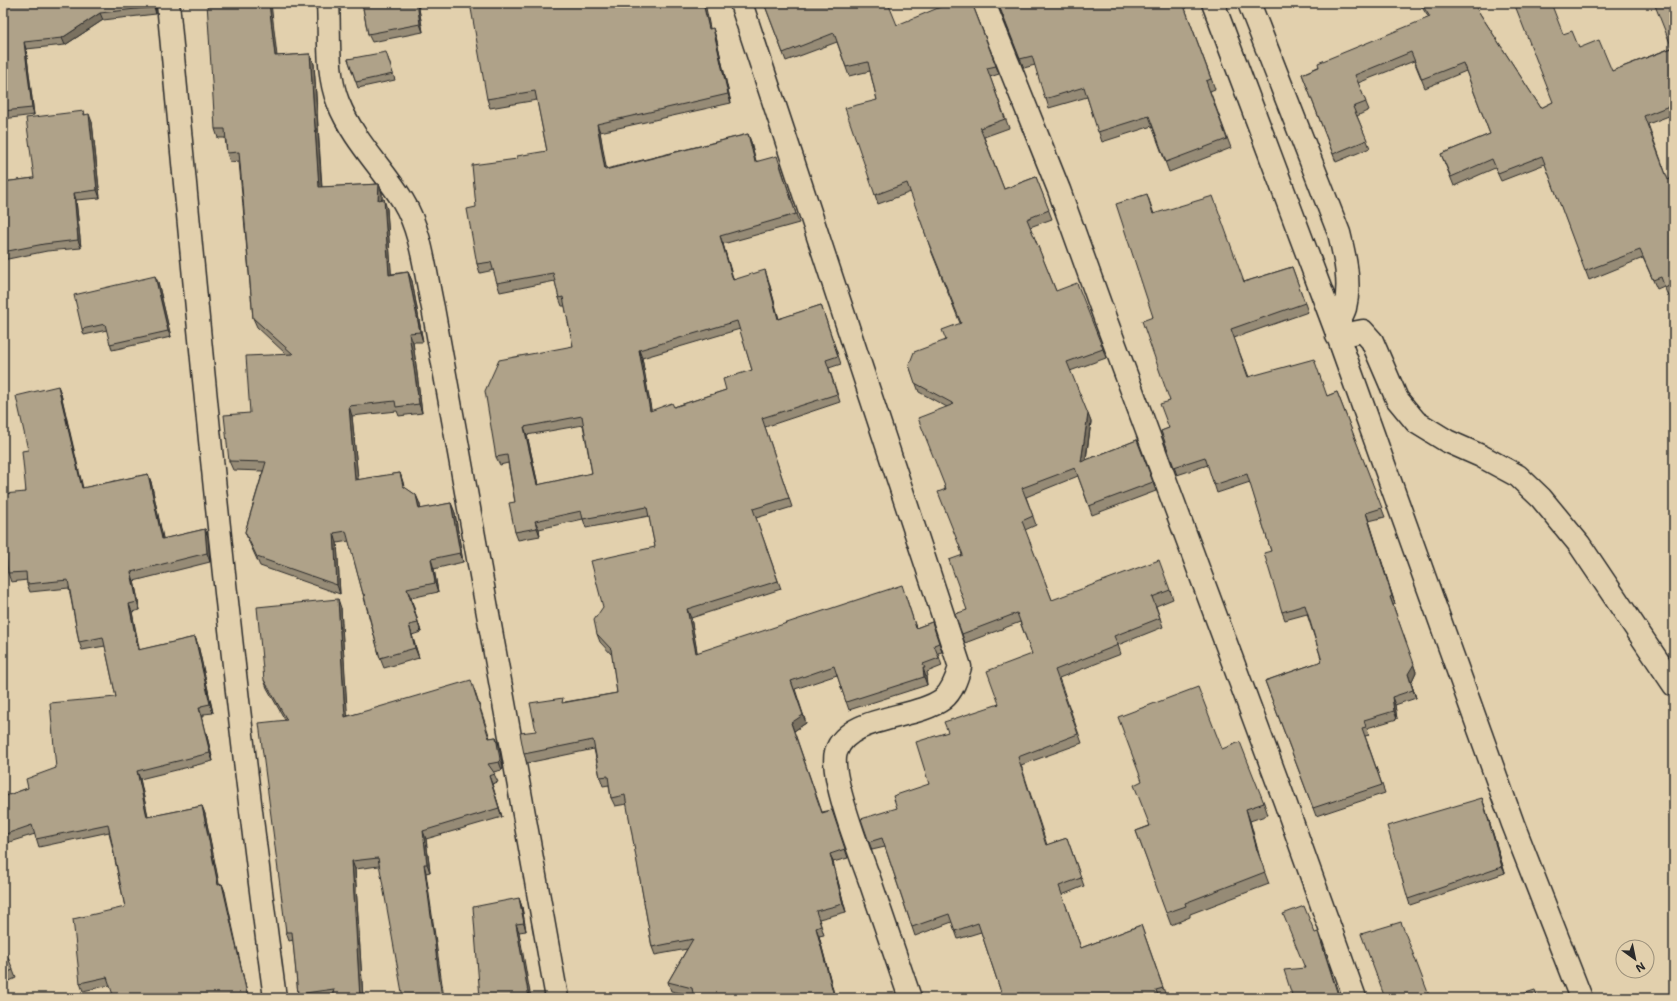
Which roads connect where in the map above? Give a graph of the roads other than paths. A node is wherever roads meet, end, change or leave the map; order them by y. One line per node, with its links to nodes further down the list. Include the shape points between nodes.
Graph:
1 (168, 3): 9 (street, via 218,520 258,873)
2 (328, 3): 10 (street, via 332,80 338,101 351,131 403,201 418,237 436,324)
3 (742, 3): 11 (street, via 960,667 955,682 944,698 915,713 866,725 846,736 836,753 836,766 845,808)
4 (984, 3): 12 (street, via 1059,190)
5 (1213, 3): 7 (street)
6 (1249, 3): 7 (street, via 1339,233 1347,268 1344,309)
7 (1336, 332): 8 (street, via 1362,331 1372,341 1397,399 1416,422 1446,441 1518,476 1541,498 1580,544); 13 (street, via 1513,824)
8 (1674, 684)
9 (275, 998)
10 (557, 998)
11 (910, 998)
12 (1355, 998)
13 (1581, 998)

